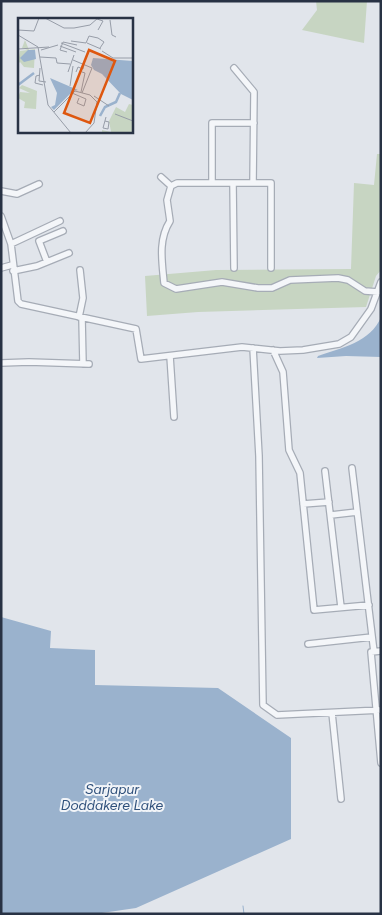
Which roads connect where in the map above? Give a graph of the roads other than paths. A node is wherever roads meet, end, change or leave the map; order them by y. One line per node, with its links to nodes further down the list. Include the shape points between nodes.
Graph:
1 (234, 68): 2 (street, via 254,92)
2 (254, 123): 4 (street, via 212,123); 6 (street)
3 (161, 177): 8 (street)
4 (212, 183): 5 (street); 8 (street, via 177,183)
5 (233, 183): 6 (street); 18 (street)
6 (253, 183): 19 (street, via 271,183)
7 (39, 184): 9 (street, via 17,194)
8 (171, 186): 23 (street, via 167,200 170,221 162,240 162,265 164,282 176,289 222,282 272,288 290,280 338,278 348,280 365,291)
9 (1, 191)
10 (1, 216): 13 (street)
11 (60, 221): 13 (street)
12 (63, 231): 15 (street, via 39,241)
13 (11, 244): 16 (street)
14 (69, 253): 15 (street)
15 (48, 262): 21 (street)
16 (12, 264): 17 (street); 21 (street)
17 (1, 268)
18 (234, 268)
19 (271, 268)
20 (80, 270): 24 (street)
21 (13, 271): 24 (street, via 21,304)
22 (381, 282): 23 (street)
23 (378, 292): 26 (street, via 361,324 339,344 304,350)
24 (81, 317): 27 (street, via 136,329 141,359); 28 (street, via 86,364)
25 (253, 348): 26 (street); 27 (street); 42 (street, via 260,456 263,705 277,715)
26 (273, 350): 33 (street, via 283,372 289,450 300,473)
27 (170, 356): 29 (street)
28 (1, 363)
29 (174, 417)
30 (352, 468): 34 (street)
31 (325, 472): 32 (street)
32 (329, 502): 33 (street); 35 (street)
33 (303, 504): 37 (street, via 314,610)
34 (357, 512): 35 (street); 36 (street)
35 (330, 516): 37 (street)
36 (369, 605): 37 (street); 38 (street)
37 (341, 608)
38 (372, 637): 39 (street); 40 (street)
39 (308, 644)
40 (378, 651): 41 (street, via 371,652)
41 (378, 710): 42 (street); 43 (street)
42 (332, 713): 45 (street)
43 (380, 757): 44 (street)
44 (381, 763)
45 (341, 799)

